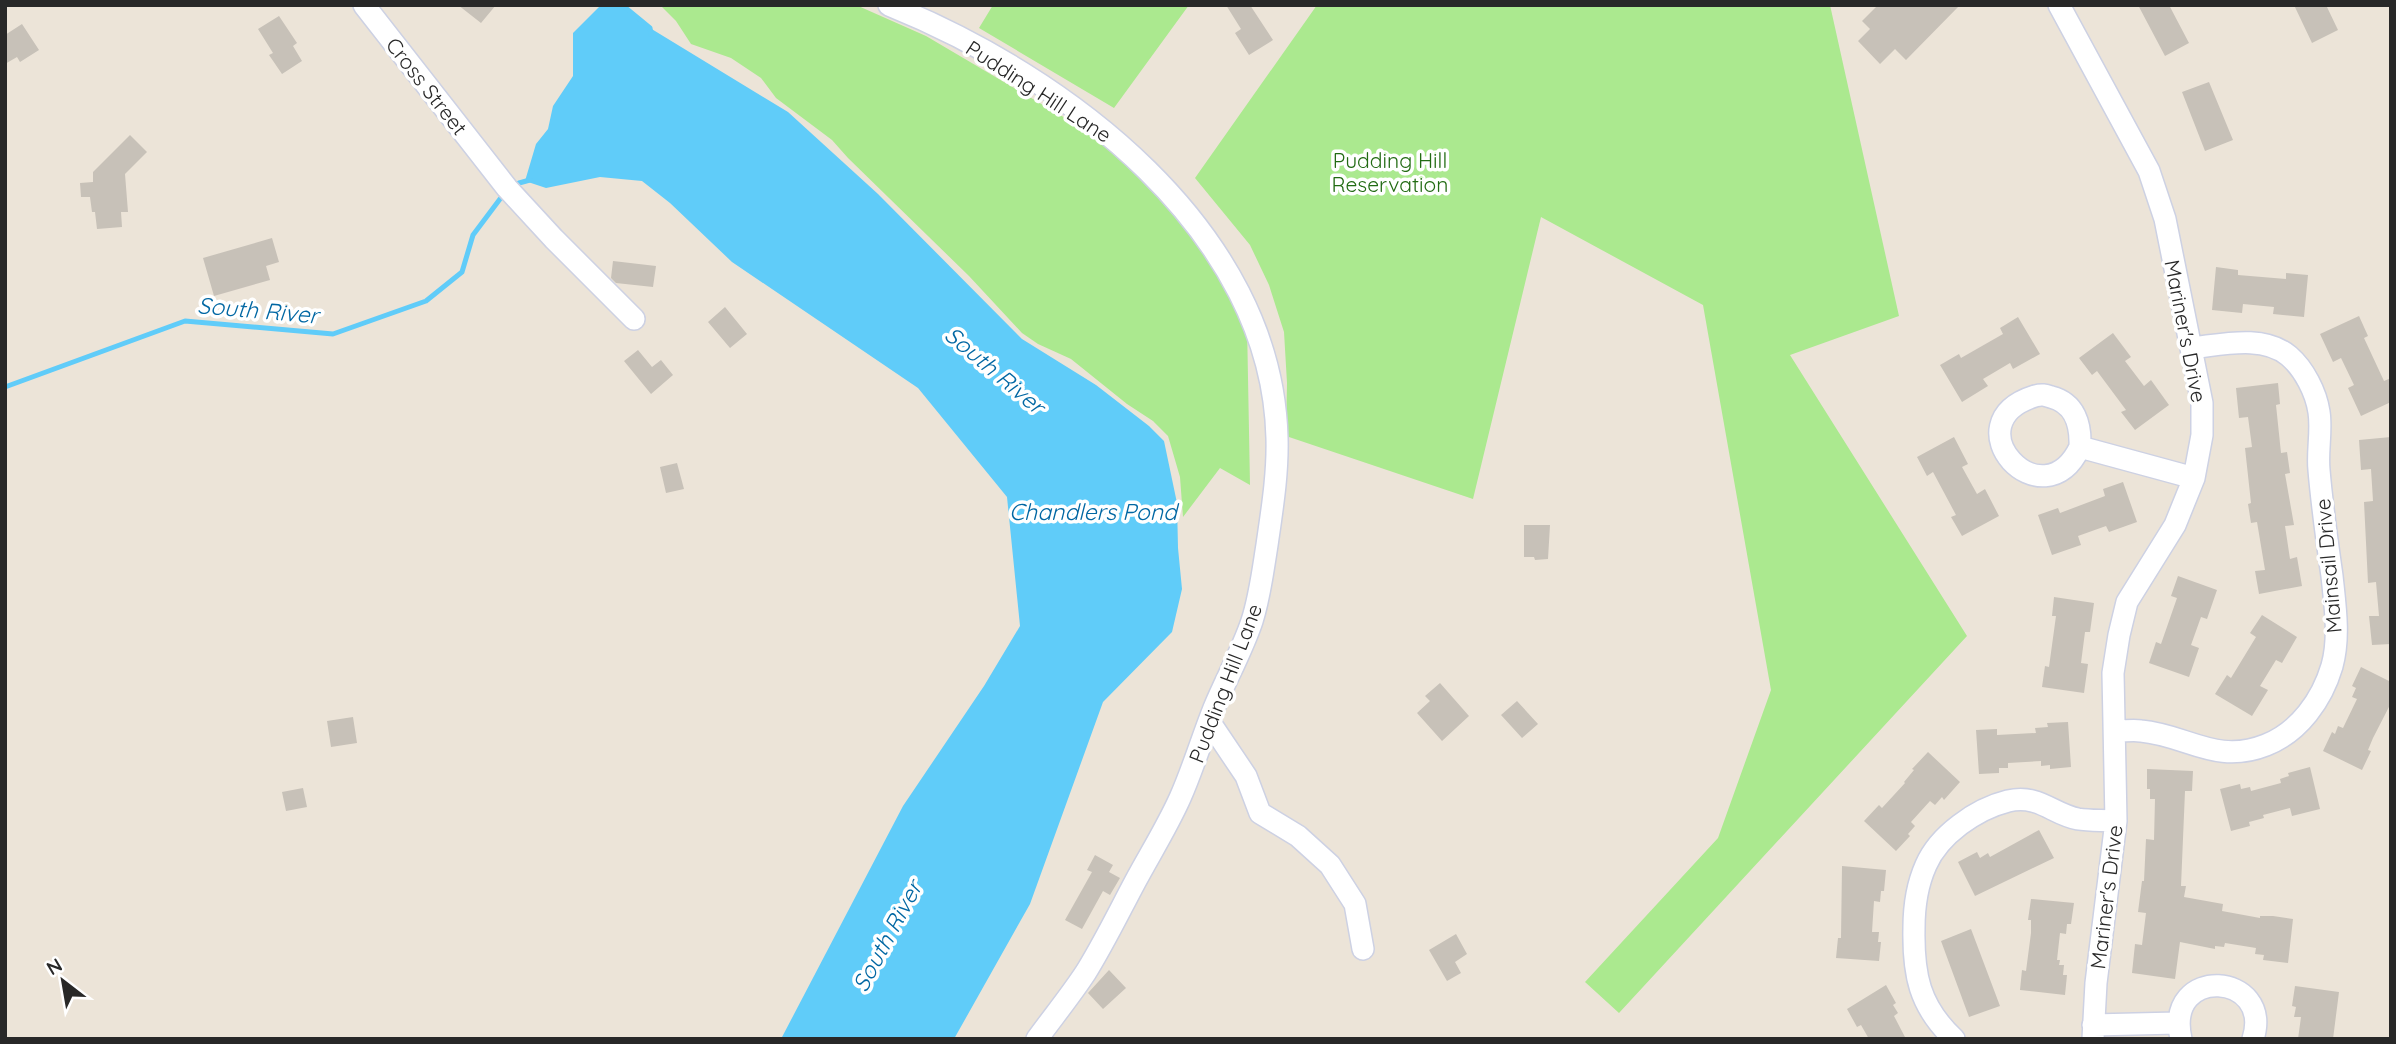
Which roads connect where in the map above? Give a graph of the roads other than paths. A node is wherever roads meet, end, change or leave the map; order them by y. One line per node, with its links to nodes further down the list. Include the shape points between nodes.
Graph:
1 (363, 5): 4 (street, Cross Street, via 491,167)
2 (889, 5): 8 (street, Pudding Hill Lane, via 1023,75 1123,148 1182,208 1245,304 1268,370 1278,436 1277,472 1253,618)
3 (2059, 5): 5 (street, Mariner's Drive, via 2149,171 2165,219)
4 (634, 319)
5 (2191, 348): 7 (street, Mariner's Drive, via 2202,403); 9 (street, Mainsail Drive, via 2248,342 2270,346 2288,356 2314,393 2320,413 2319,468 2336,613 2332,664 2323,691 2305,717 2266,745 2216,752 2141,731)
6 (2080, 447): 7 (street)
7 (2194, 478): 9 (street, Mariner's Drive, via 2175,525 2127,602 2113,673)
8 (1209, 721): 11 (street, via 1246,776 1260,813 1298,836 1330,865 1355,904); 14 (street, Pudding Hill Lane, via 1180,799 1107,936)
9 (2115, 732): 10 (street, Mariner's Drive)
10 (2116, 821): 13 (street, Mariner's Drive); 15 (street, via 2076,819 2031,800 2008,801 1960,825 1941,842 1926,864 1914,903 1913,959 1919,989)
11 (1363, 949)
12 (2179, 1031): 13 (street); 16 (street, via 2180,1011 2187,999 2214,985 2231,987 2247,997 2255,1012)
13 (2093, 1032)
14 (1037, 1039)
15 (1954, 1039)
16 (2253, 1039)

